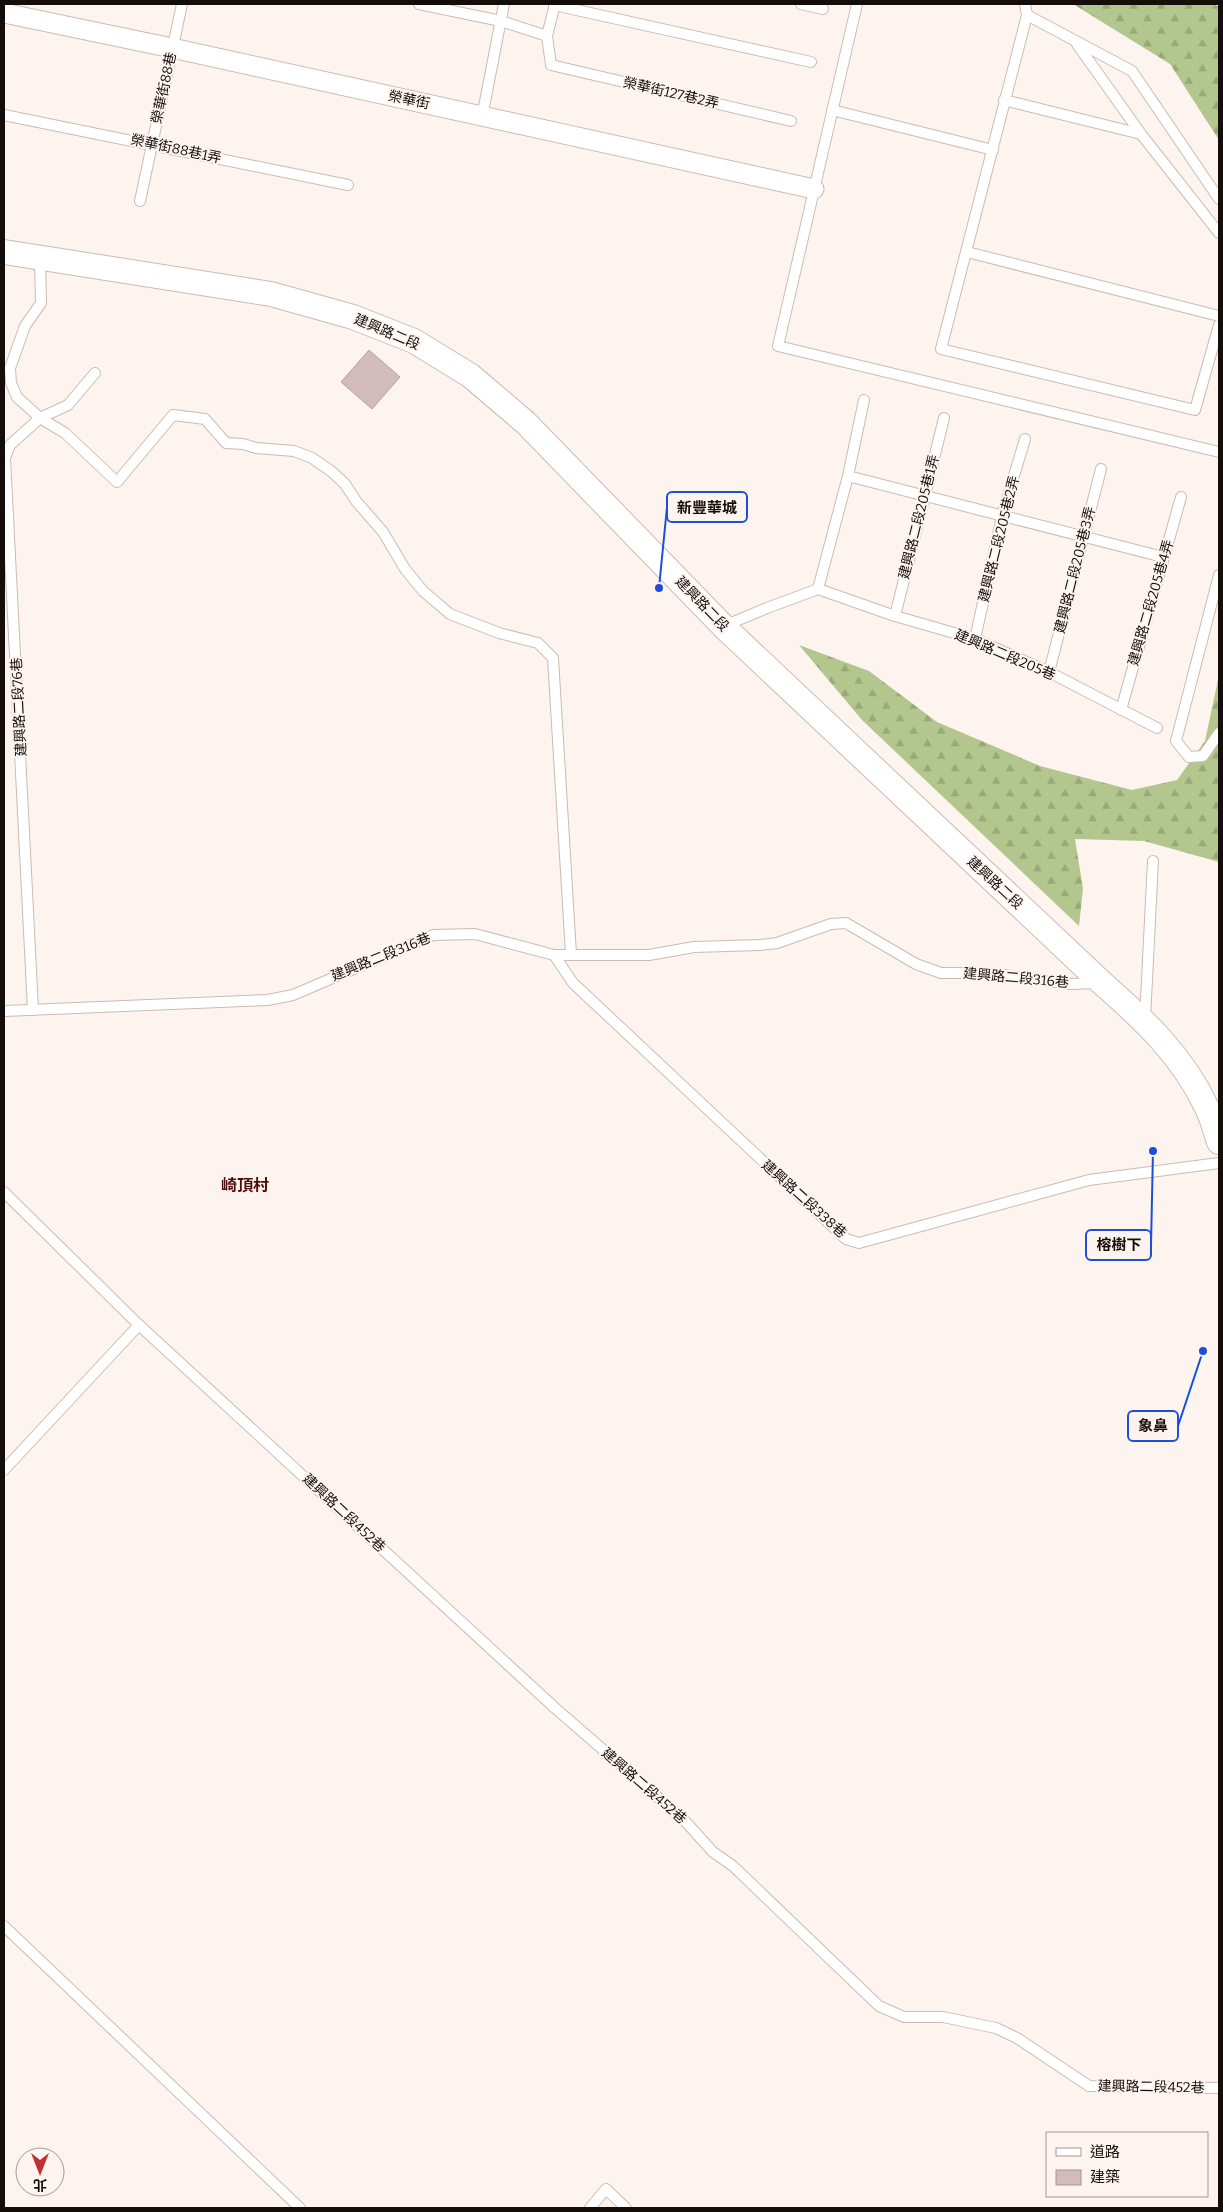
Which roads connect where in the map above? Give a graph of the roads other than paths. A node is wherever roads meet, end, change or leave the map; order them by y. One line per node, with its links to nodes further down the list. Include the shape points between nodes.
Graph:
1 (182, 4): 14 (lane, 榮華街88巷)
2 (419, 4): 11 (lane)
3 (504, 4): 11 (lane)
4 (801, 4): 8 (lane)
5 (857, 4): 17 (lane)
6 (1024, 4): 10 (lane)
7 (554, 5): 12 (lane); 15 (lane)
8 (823, 9)
9 (4, 13): 14 (street, 榮華街)
10 (1027, 16): 13 (lane); 16 (lane)
11 (501, 22): 12 (lane); 19 (lane)
12 (547, 36): 20 (lane, 榮華街127巷2弄, via 551,65)
13 (1075, 41): 21 (lane); 26 (lane, via 1132,71)
14 (172, 48): 19 (street, 榮華街); 22 (lane, 榮華街88巷)
15 (811, 62)
16 (1004, 100): 21 (lane); 23 (lane)
17 (832, 110): 23 (lane); 25 (lane)
18 (4, 115): 22 (lane, 榮華街88巷1弄)
19 (482, 117): 25 (street, 榮華街)
20 (791, 121)
21 (1141, 134): 28 (lane)
22 (152, 144): 24 (lane, 榮華街88巷1弄); 27 (lane, 榮華街88巷)
23 (993, 150): 30 (lane)
24 (348, 186)
25 (814, 190): 39 (lane, via 778,346)
26 (1219, 200)
27 (140, 202)
28 (1219, 233)
29 (4, 252): 31 (street, 建興路二段)
30 (968, 252): 32 (lane); 33 (lane, via 941,349 1195,410)
31 (40, 257): 36 (lane, via 40,303 25,326 10,368 11,383 17,397); 51 (street, 建興路二段, via 271,294 353,317 414,341 471,376 526,423)
32 (1219, 316)
33 (1219, 325)
34 (95, 373): 36 (lane, 建興路二段76巷, via 68,405)
35 (864, 400): 41 (lane)
36 (40, 418): 45 (lane, 建興路二段76巷, via 10,445 5,458); 59 (lane, via 65,433 117,482 173,415 206,419 226,443 294,451 312,458 345,484 374,520 405,569 423,591 450,614 499,633 538,643 553,658)
37 (944, 418): 42 (lane, 建興路二段205巷1弄)
38 (1024, 439): 44 (lane, 建興路二段205巷2弄)
39 (1219, 452)
40 (1101, 469): 46 (lane, 建興路二段205巷3弄)
41 (848, 476): 42 (lane); 49 (lane)
42 (923, 495): 44 (lane); 50 (lane, 建興路二段205巷1弄)
43 (1181, 497): 47 (lane, 建興路二段205巷4弄)
44 (1002, 516): 46 (lane); 52 (lane, 建興路二段205巷2弄)
45 (6, 535): 61 (lane, 建興路二段76巷)
46 (1084, 537): 47 (lane); 53 (lane, 建興路二段205巷3弄)
47 (1164, 557): 54 (lane, 建興路二段205巷4弄)
48 (1219, 575): 56 (lane, via 1176,741 1189,757 1203,756)
49 (818, 589): 50 (lane, 建興路二段205巷); 51 (lane)
50 (895, 616): 52 (lane, 建興路二段205巷)
51 (724, 627): 60 (street, 建興路二段)
52 (975, 639): 53 (lane, 建興路二段205巷)
53 (1049, 672): 54 (lane, 建興路二段205巷)
54 (1121, 710): 55 (lane, 建興路二段205巷)
55 (1157, 728)
56 (1219, 733)
57 (1153, 861): 63 (lane)
58 (554, 954): 59 (lane, 建興路二段316巷); 61 (lane, 建興路二段316巷, via 475,934 433,935 293,994 268,1000); 65 (lane, 建興路二段338巷, via 573,983 846,1239 859,1242 1089,1180)
59 (571, 954): 60 (lane, 建興路二段316巷, via 649,955 694,946 760,945 777,943 831,924 846,923 916,964 941,973 989,973 1070,984)
60 (1102, 983): 63 (street, 建興路二段)
61 (34, 1010): 62 (lane, 建興路二段316巷)
62 (4, 1011)
63 (1145, 1020): 64 (street, 建興路二段, via 1178,1060 1206,1106)
64 (1219, 1142)
65 (1219, 1163)
66 (4, 1192): 67 (lane, 建興路二段452巷)
67 (139, 1324): 68 (lane); 70 (lane, 建興路二段452巷, via 547,1701 684,1820 713,1852 734,1866 879,2006 904,2017 943,2017 996,2028 1017,2038 1089,2086)
68 (4, 1470)
69 (4, 1926): 71 (lane)
70 (1219, 2088)
71 (300, 2208)
72 (590, 2208): 73 (lane, via 606,2189)
73 (626, 2208)

